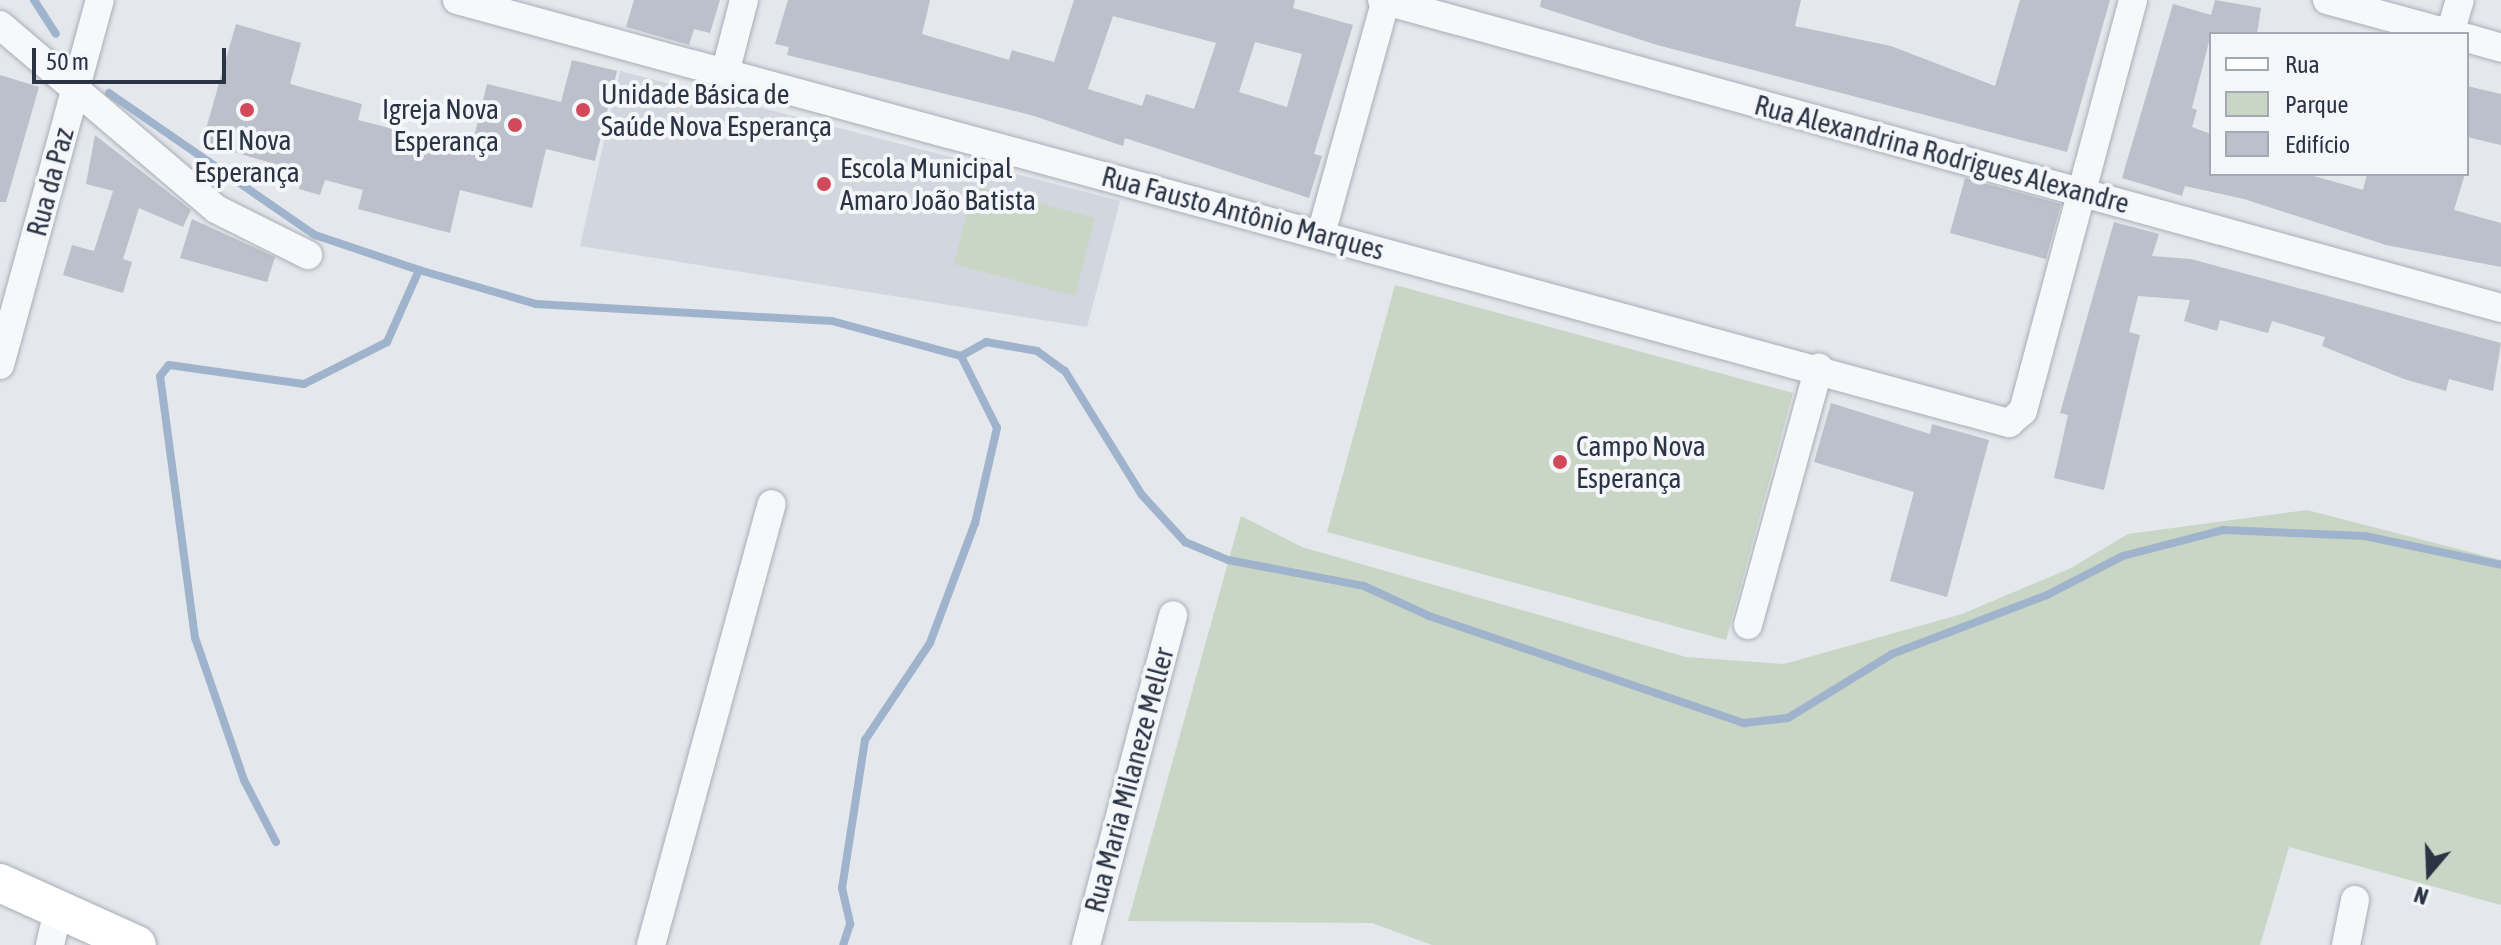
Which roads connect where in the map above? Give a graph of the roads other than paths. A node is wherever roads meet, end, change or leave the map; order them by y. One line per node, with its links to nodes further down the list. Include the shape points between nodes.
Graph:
1 (100, 0): 14 (street, Rua da Paz)
2 (457, 0): 13 (street, Rua Fausto Antônio Marques)
3 (744, 0): 13 (street)
4 (1385, 0): 15 (street, Rua Alexandrina Rodrigues Alexandre); 16 (street)
5 (2133, 0): 15 (street)
6 (2327, 0): 9 (street)
7 (2460, 0): 10 (street)
8 (0, 25): 14 (street)
9 (2443, 32)
10 (2451, 32)
11 (2469, 39): 12 (street)
12 (2501, 48)
13 (725, 73): 16 (street, Rua Fausto Antônio Marques)
14 (74, 94): 17 (street, via 216,209); 19 (street, Rua da Paz)
15 (2081, 192): 18 (street, Rua Alexandrina Rodrigues Alexandre); 20 (street, Rua Fausto Antônio Marques, via 2023,411 2009,423)
16 (1321, 234): 20 (street, Rua Fausto Antônio Marques)
17 (308, 255)
18 (2501, 308)
19 (0, 365)
20 (1819, 368): 23 (street)
21 (772, 504): 28 (street)
22 (1173, 615): 29 (street, Rua Maria Milaneze Meller)
23 (1748, 625)
24 (0, 883): 26 (main road)
25 (2355, 900): 30 (street)
26 (54, 927): 27 (main road)
27 (137, 945)
28 (651, 945)
29 (1086, 945)
30 (2346, 945)

